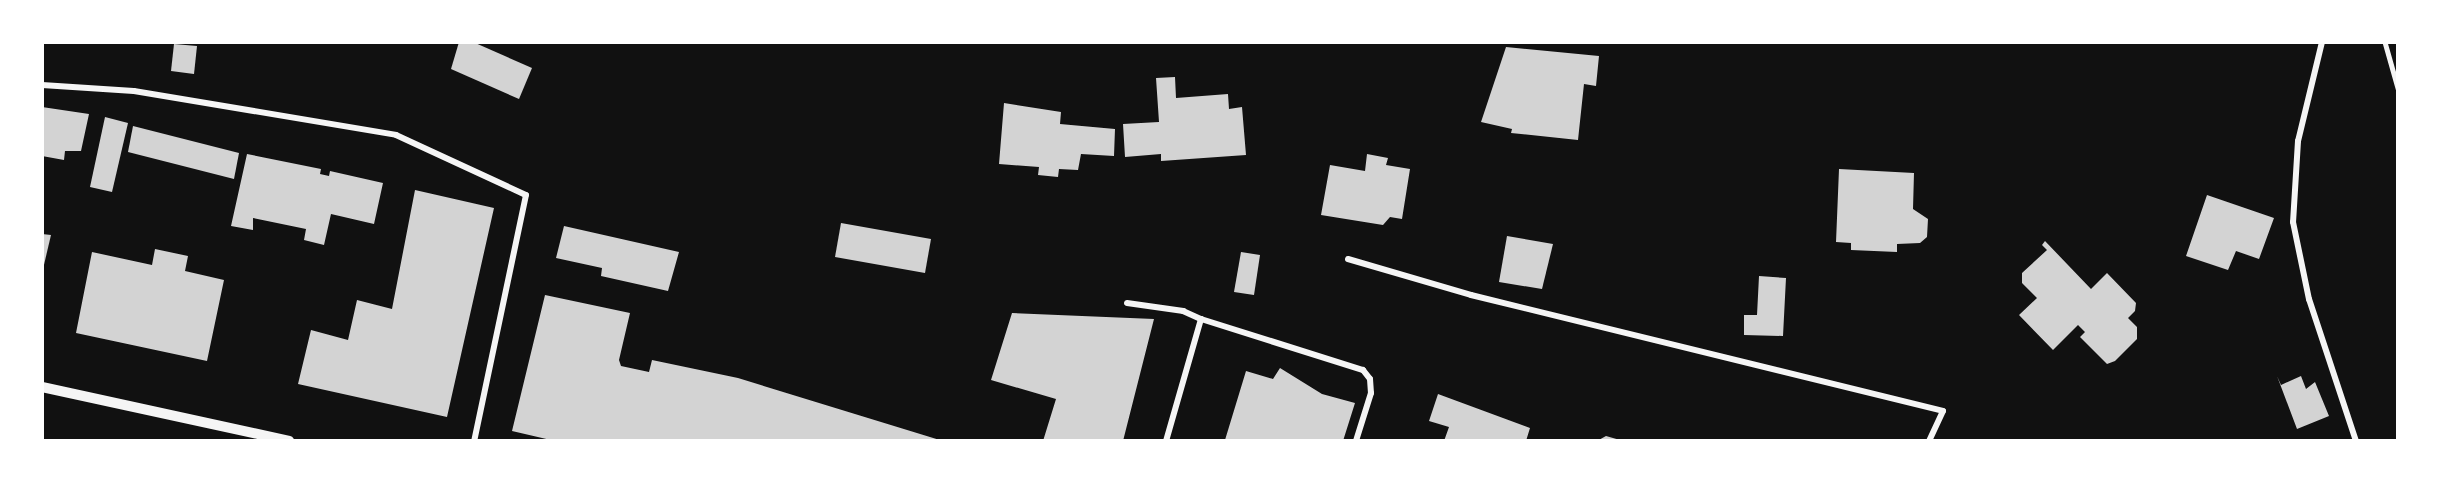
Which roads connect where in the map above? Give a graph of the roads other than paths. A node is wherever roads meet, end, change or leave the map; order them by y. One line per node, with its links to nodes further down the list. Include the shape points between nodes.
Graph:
1 (2322, 42): 14 (street, via 2298,141 2293,222 2309,299)
2 (2385, 42): 4 (lane)
3 (42, 85): 10 (street, via 134,91 396,135 526,195)
4 (2398, 88)
5 (1348, 259): 13 (street, via 1471,296 1943,411)
6 (1127, 303): 7 (street, via 1183,311)
7 (1201, 319): 11 (street); 12 (street, via 1363,370 1370,379 1371,393)
8 (42, 387): 9 (street)
9 (289, 441)
10 (474, 441)
11 (1166, 441)
12 (1356, 441)
13 (1929, 441)
14 (2356, 441)

